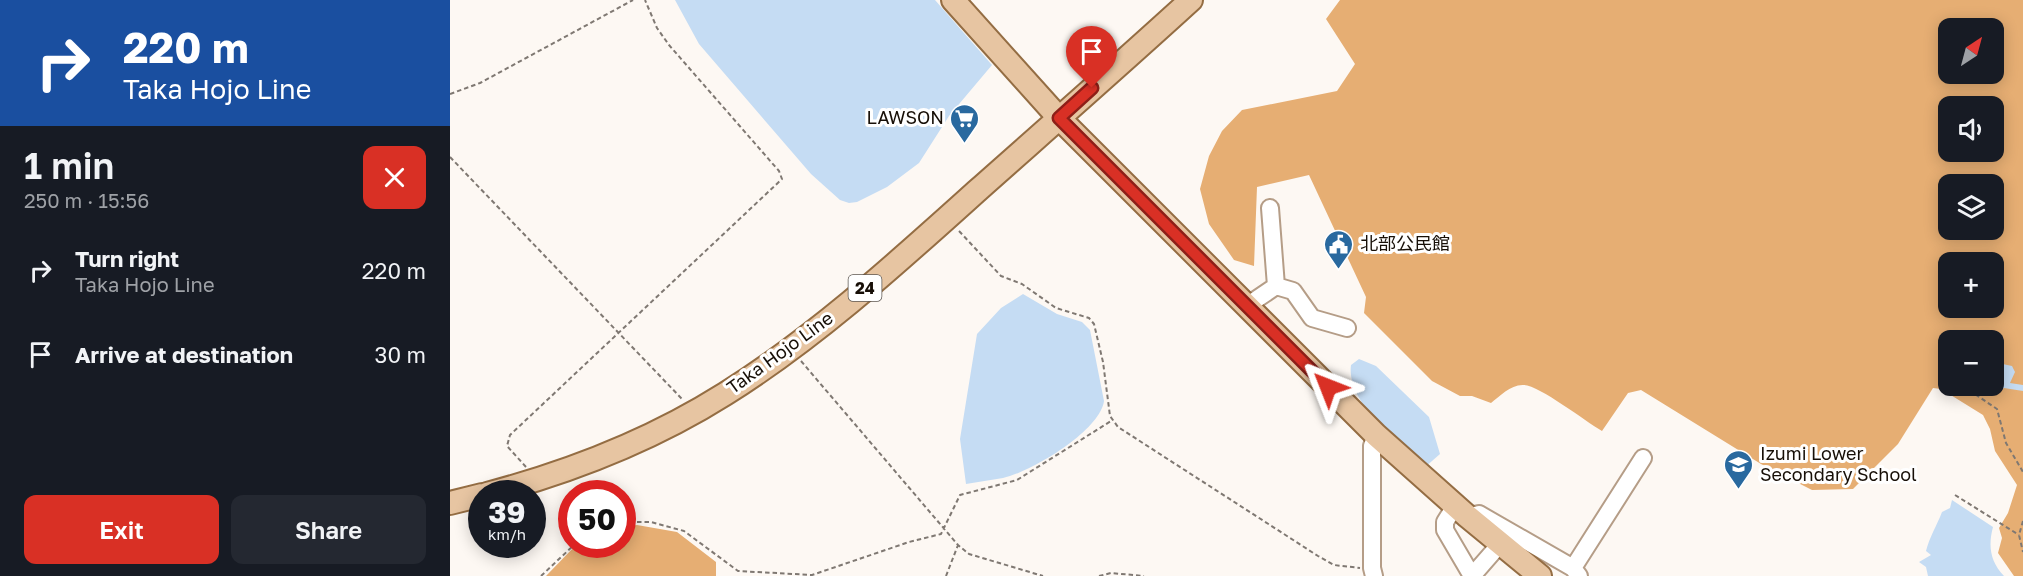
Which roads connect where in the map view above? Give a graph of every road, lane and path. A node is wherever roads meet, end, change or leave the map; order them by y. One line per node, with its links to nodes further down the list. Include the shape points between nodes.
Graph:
1 (633, 0): 5 (path, via 480,83)
2 (645, 0): 13 (path, via 669,45 782,179)
3 (953, 0): 6 (main road)
4 (1191, 0): 6 (main road, Taka Hojo Line / 24)
5 (450, 94)
6 (1059, 118): 9 (main road, Taka Hojo Line / 24); 11 (main road)
7 (450, 157): 13 (path)
8 (1270, 208): 10 (street)
9 (949, 216): 14 (main road, Taka Hojo Line / 24); 17 (path, via 1001,276 1022,284 1056,308 1089,318 1094,324)
10 (1276, 286): 11 (street); 12 (street, via 1293,291 1312,318)
11 (1248, 305): 18 (main road)
12 (1347, 328)
13 (618, 332): 16 (path); 21 (path, via 510,435 507,446 525,463)
14 (790, 349): 16 (main road, Taka Hojo Line / 24); 28 (path)
15 (1978, 396): 20 (path, via 1997,409 2006,443)
16 (694, 412): 21 (main road, Taka Hojo Line / 24, via 589,461)
17 (1111, 421): 28 (path, via 1017,480 960,495); 34 (path, via 1334,565)
18 (1376, 435): 25 (main road); 34 (street, via 1372,446)
19 (1643, 458): 35 (street)
20 (2023, 472)
21 (534, 480)
22 (1955, 495): 29 (path)
23 (468, 498): 24 (main road)
24 (450, 503)
25 (1461, 511): 30 (main road); 35 (street, via 1479,514); 41 (street, via 1445,522 1445,530)
26 (636, 522): 28 (path, via 684,531 738,571 812,575 941,534)
27 (2023, 522): 29 (path)
28 (945, 529): 31 (path)
29 (2019, 535): 32 (path)
30 (1500, 544): 41 (street); 42 (main road)
31 (958, 545): 37 (path); 38 (path, via 969,554)
32 (2023, 552)
33 (560, 558): 36 (path)
34 (1373, 572)
35 (1576, 572)
36 (541, 576)
37 (946, 576)
38 (1043, 576)
39 (1099, 576): 40 (path)
40 (1144, 576)
41 (1472, 576)
42 (1540, 576)

